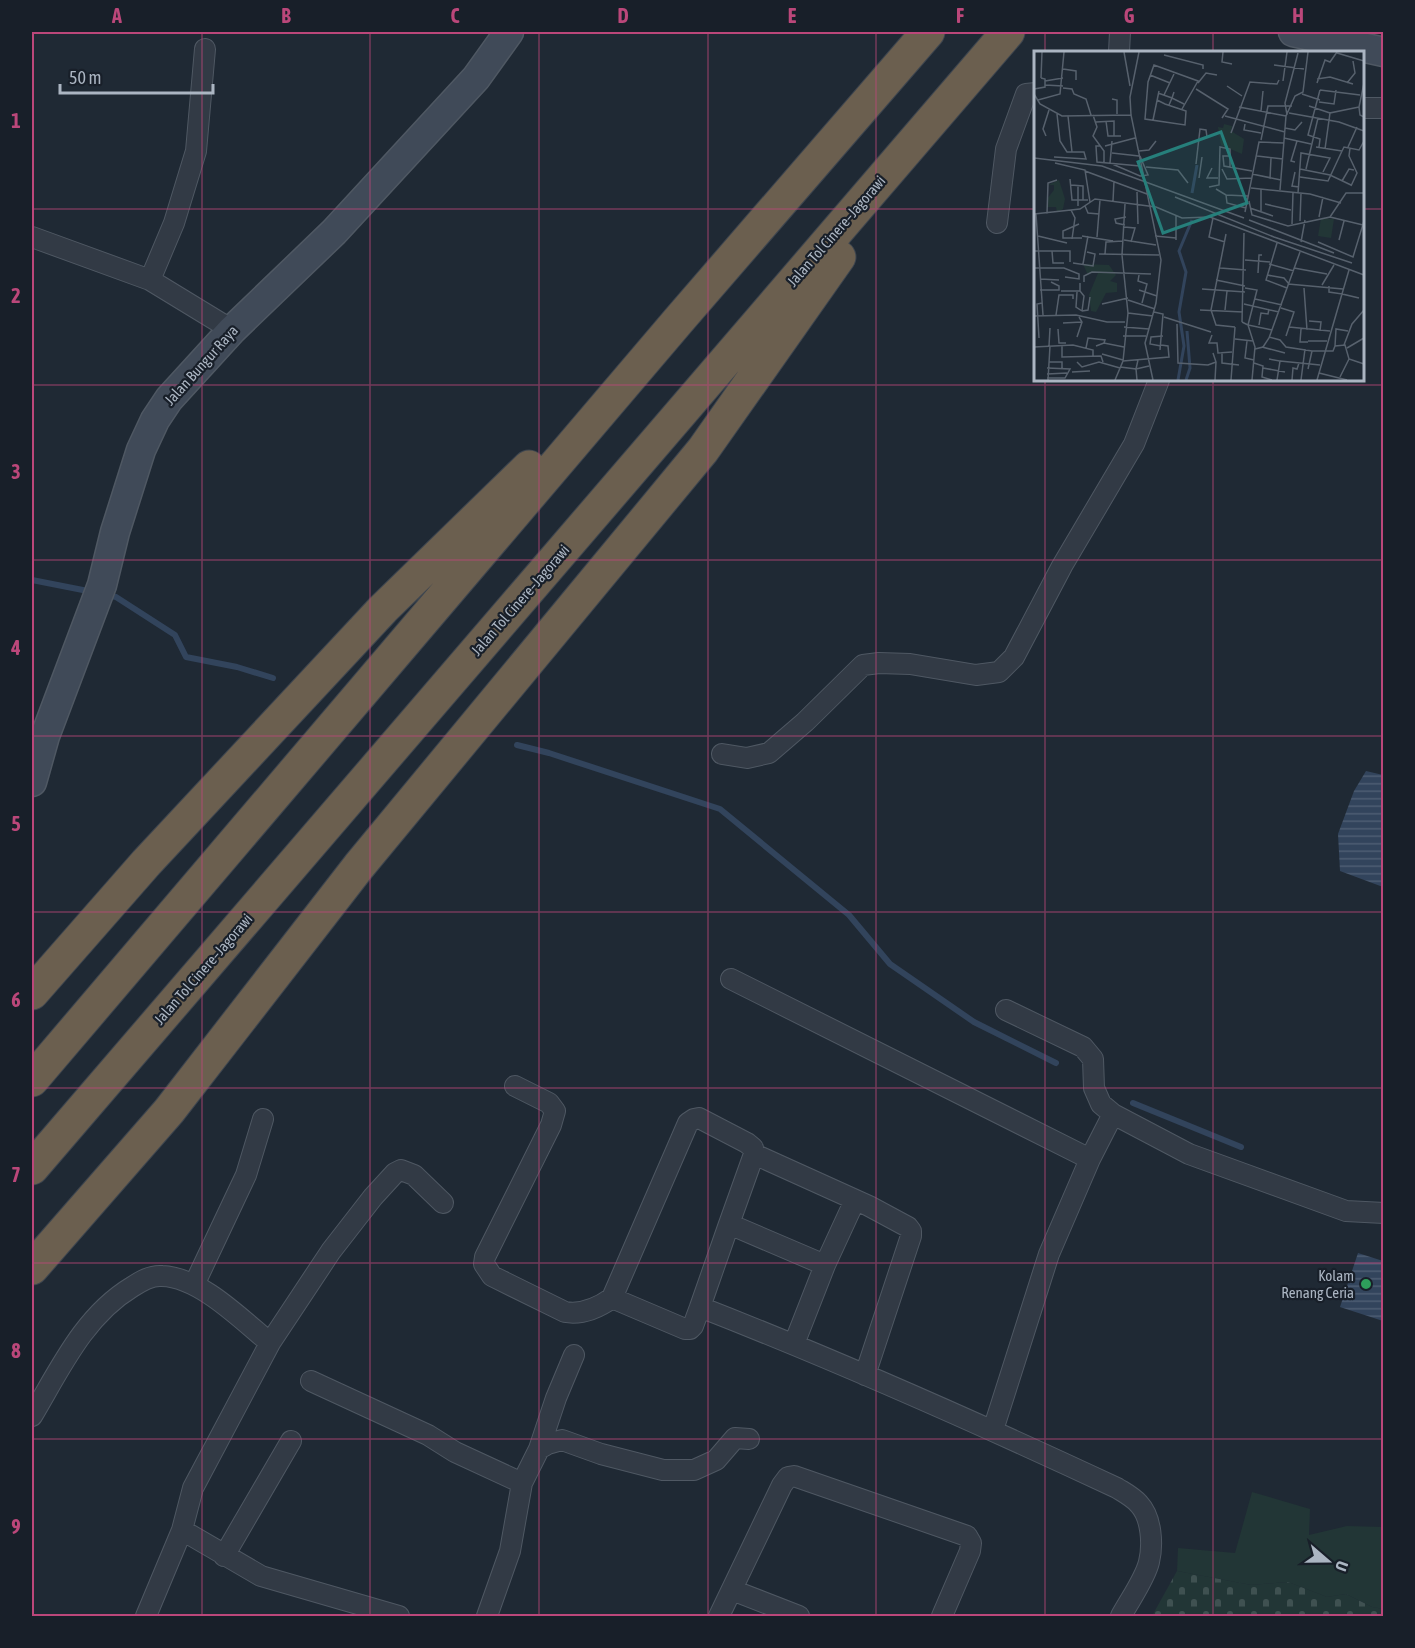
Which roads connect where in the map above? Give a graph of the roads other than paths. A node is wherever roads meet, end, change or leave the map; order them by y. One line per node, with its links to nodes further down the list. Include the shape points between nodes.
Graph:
1 (509, 32): 17 (street, Jalan Bungur Raya, via 476,78 334,232)
2 (928, 32): 16 (highway)
3 (1008, 32): 10 (highway, Jalan Tol Cinere–Jagorawi)
4 (1120, 32): 7 (street)
5 (1293, 32): 8 (street)
6 (205, 49): 15 (street, via 196,151 174,223)
7 (1119, 51)
8 (1383, 52)
9 (1034, 93): 13 (street, via 1026,94 1006,149)
10 (950, 99): 30 (highway, Jalan Tol Cinere–Jagorawi); 36 (highway, via 703,450 359,866 169,1111)
11 (1364, 108): 12 (street)
12 (1383, 108)
13 (997, 223)
14 (32, 237): 15 (street)
15 (150, 280): 17 (street)
16 (678, 321): 22 (highway, via 383,609 146,863); 24 (highway)
17 (232, 330): 20 (street, Jalan Bungur Raya, via 169,399 141,450 98,597)
18 (1159, 381): 19 (street, via 1134,444 1014,657 999,672 976,675 910,664 863,665 769,753 747,758)
19 (722, 754)
20 (32, 777)
21 (731, 979): 29 (street)
22 (32, 993)
23 (1006, 1010): 26 (street, via 1083,1047 1093,1059 1094,1088 1101,1104)
24 (32, 1080)
25 (515, 1086): 38 (street, via 549,1103 555,1116 485,1257 486,1269 492,1276 565,1312 574,1314 598,1308)
26 (1113, 1114): 29 (street); 33 (street, via 1189,1154 1346,1211)
27 (263, 1119): 37 (street, via 246,1175)
28 (754, 1154): 31 (street); 34 (street); 38 (street, via 747,1143 699,1118 688,1123)
29 (1090, 1159): 46 (street, via 1049,1254)
30 (32, 1168)
31 (855, 1200): 35 (street); 43 (street, via 911,1231)
32 (443, 1203): 40 (street, via 414,1175 401,1170 395,1173 332,1251)
33 (1383, 1214)
34 (729, 1224): 35 (street); 39 (street)
35 (825, 1265): 41 (street)
36 (32, 1268)
37 (194, 1285): 40 (street, via 215,1296); 45 (street, via 162,1276 148,1278 116,1296 85,1328)
38 (612, 1298): 39 (street, via 685,1329 693,1326)
39 (700, 1307): 41 (street)
40 (270, 1343): 51 (street, via 193,1488)
41 (794, 1344): 43 (street)
42 (574, 1355): 49 (street)
43 (865, 1375): 46 (street)
44 (311, 1381): 50 (street)
45 (32, 1416)
46 (993, 1430): 60 (street, via 1117,1488 1141,1506 1150,1536 1149,1563)
47 (749, 1439): 49 (street, via 735,1438 716,1460 694,1470 663,1470 562,1440)
48 (291, 1440): 52 (street)
49 (539, 1449): 50 (street)
50 (522, 1483): 56 (street, via 510,1551)
51 (182, 1530): 52 (street); 54 (street)
52 (224, 1556): 55 (street, via 261,1576)
53 (732, 1590): 57 (street); 58 (street); 59 (street, via 782,1485 794,1476 967,1536 970,1551)
54 (147, 1617)
55 (399, 1617)
56 (488, 1617)
57 (719, 1617)
58 (799, 1617)
59 (942, 1617)
60 (1121, 1617)

